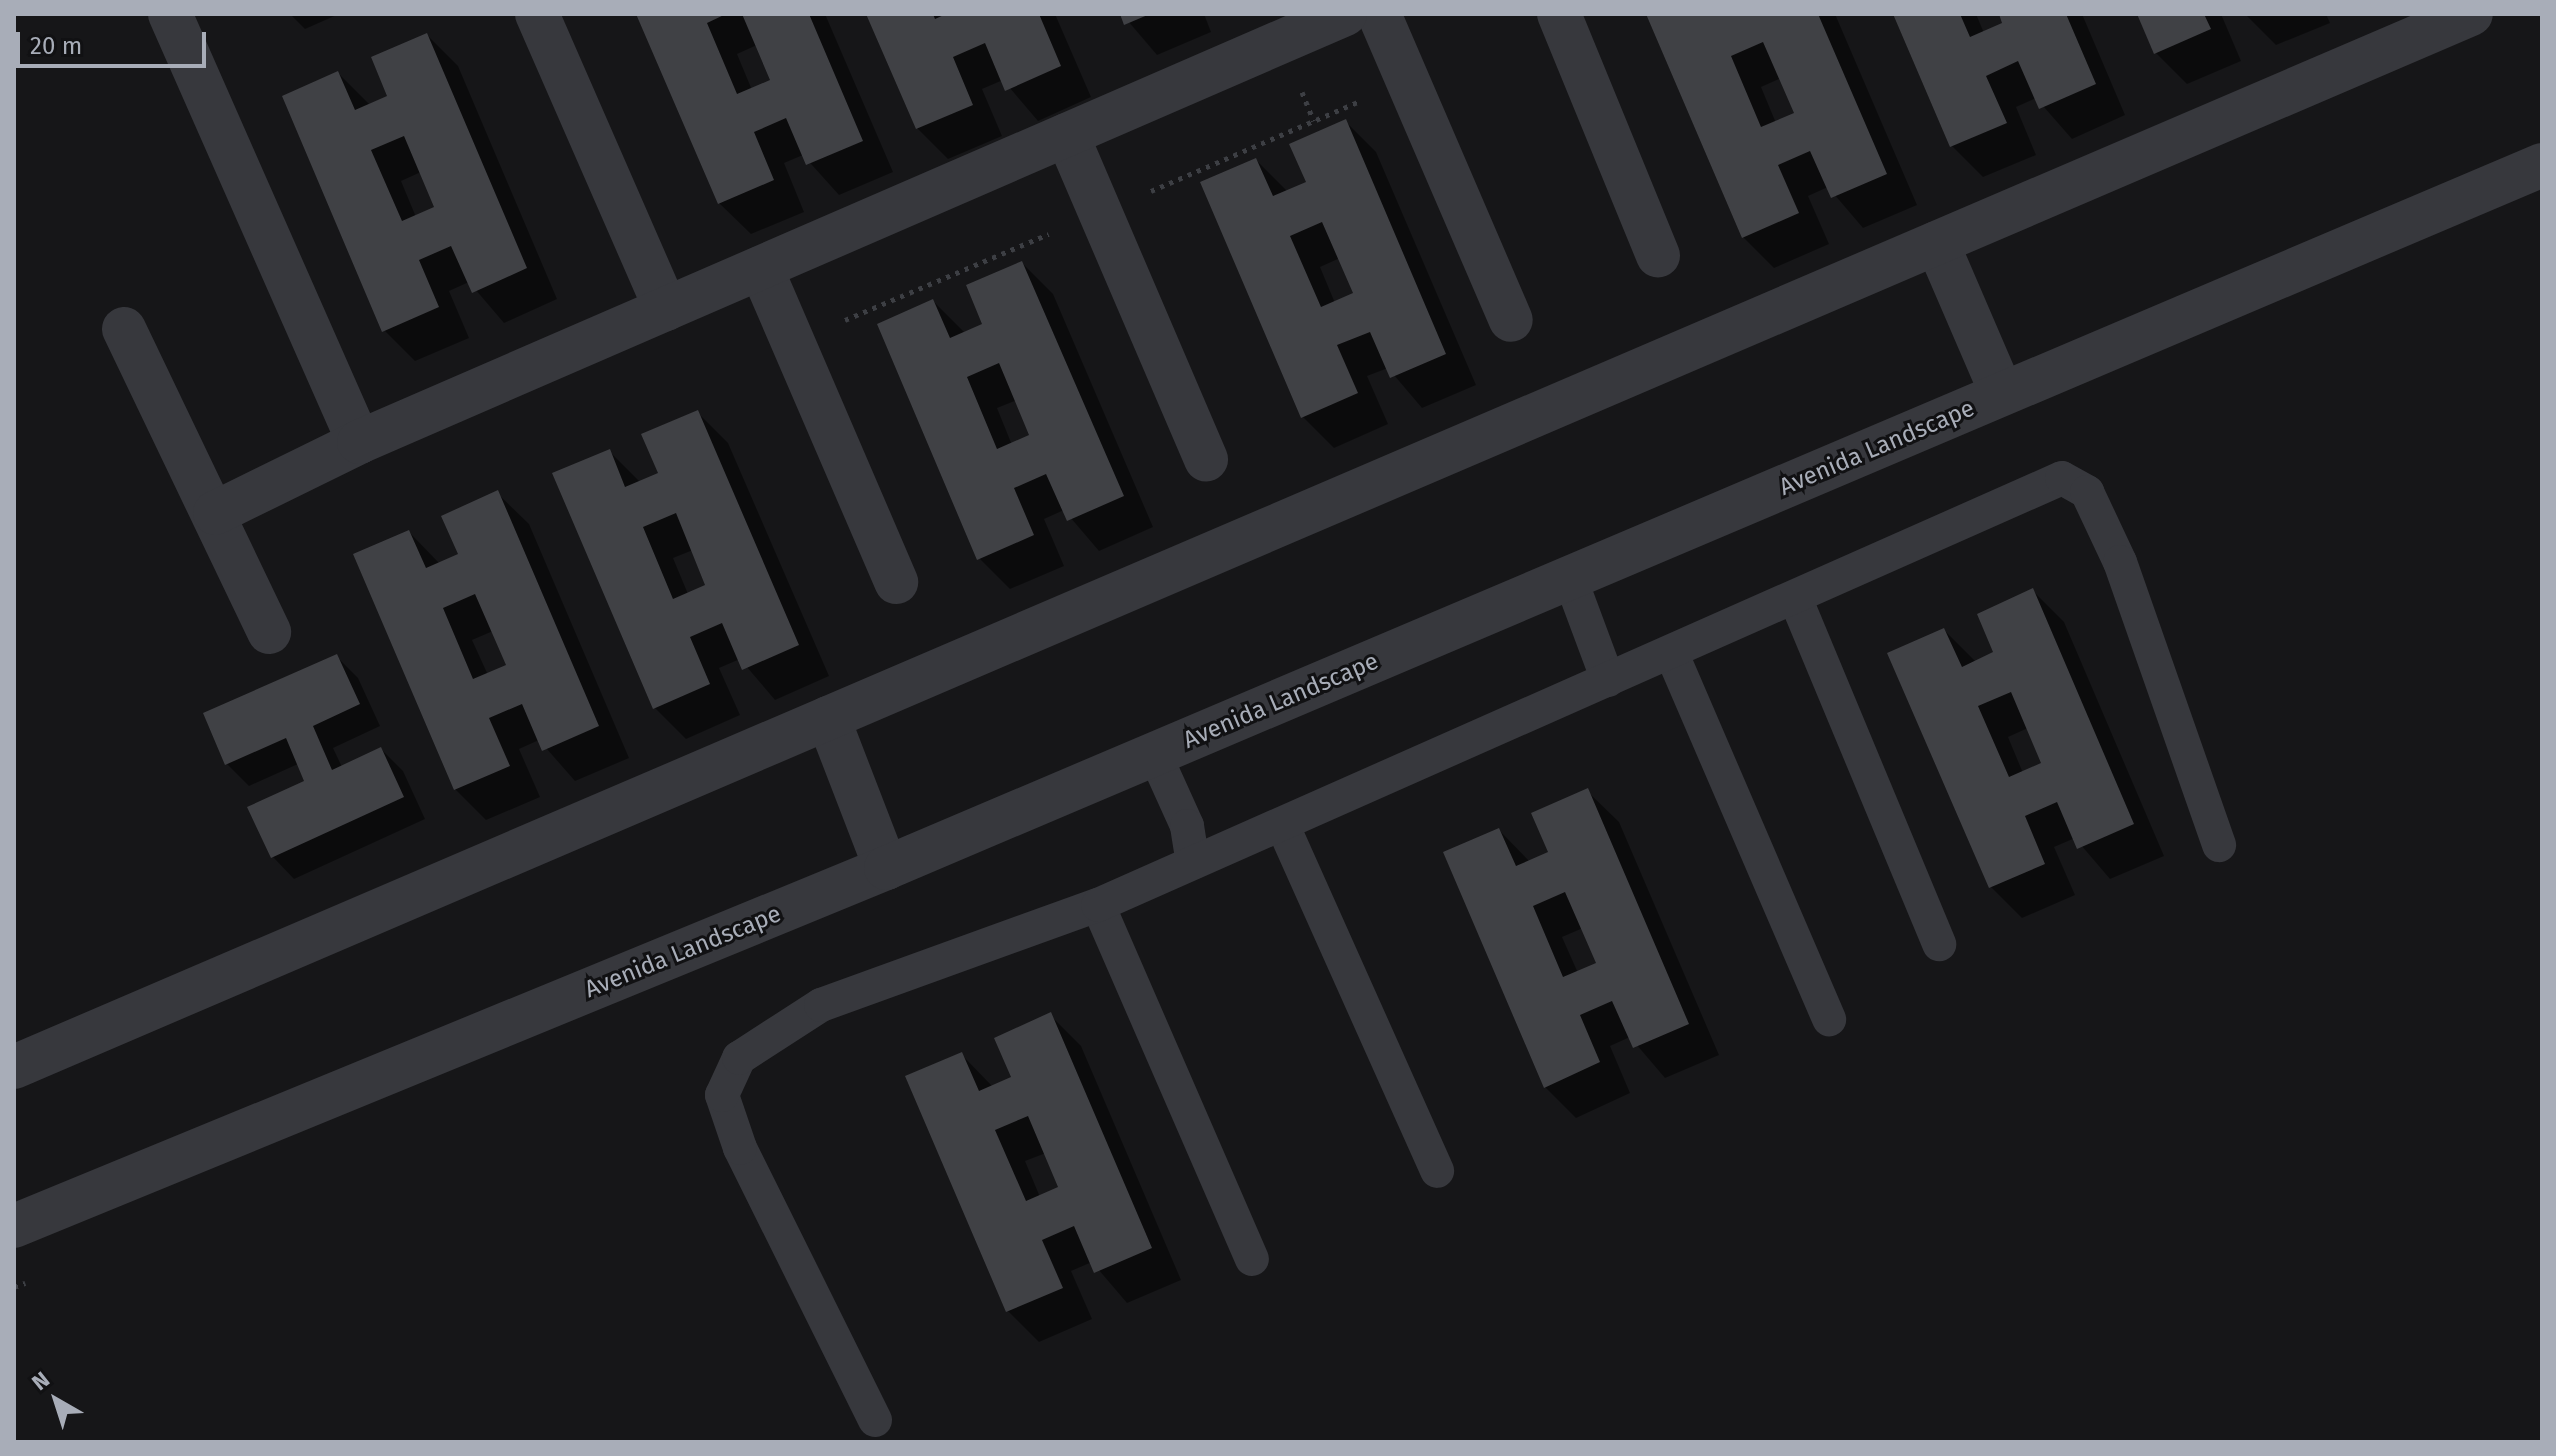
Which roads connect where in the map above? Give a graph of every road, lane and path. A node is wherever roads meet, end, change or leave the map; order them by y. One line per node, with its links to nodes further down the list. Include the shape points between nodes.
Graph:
1 (170, 14): 16 (street)
2 (537, 14): 12 (street)
3 (1345, 14): 7 (street)
4 (1379, 14): 13 (street)
5 (1559, 14): 10 (street)
6 (2471, 14): 9 (street)
7 (1067, 135): 11 (street); 17 (street)
8 (2542, 165): 15 (street, Avenida Landscape)
9 (1937, 243): 15 (street); 25 (street)
10 (1658, 255)
11 (761, 268): 12 (street); 20 (street)
12 (666, 309): 16 (street)
13 (1511, 320)
14 (124, 329): 18 (street)
15 (2002, 394): 19 (street, Avenida Landscape)
16 (359, 442): 18 (street)
17 (1206, 459)
18 (215, 513): 22 (street)
19 (1570, 578): 24 (lane); 26 (street, Avenida Landscape)
20 (896, 582)
21 (1796, 600): 23 (lane); 28 (lane, via 2062,478 2075,485 2087,492 2120,562); 32 (lane)
22 (269, 632)
23 (1671, 652): 24 (lane); 33 (lane)
24 (1608, 680): 27 (lane)
25 (828, 718): 30 (street); 34 (street)
26 (1155, 755): 29 (lane, via 1187,826); 30 (street, Avenida Landscape)
27 (1282, 824): 29 (lane); 35 (lane)
28 (2219, 845)
29 (1193, 863): 31 (lane)
30 (886, 868): 36 (street, Avenida Landscape)
31 (1098, 905): 37 (lane); 38 (lane, via 821,1005 739,1058 722,1095 740,1148)
32 (1939, 944)
33 (1829, 1019)
34 (14, 1067)
35 (1437, 1171)
36 (14, 1226)
37 (1252, 1259)
38 (875, 1420)

